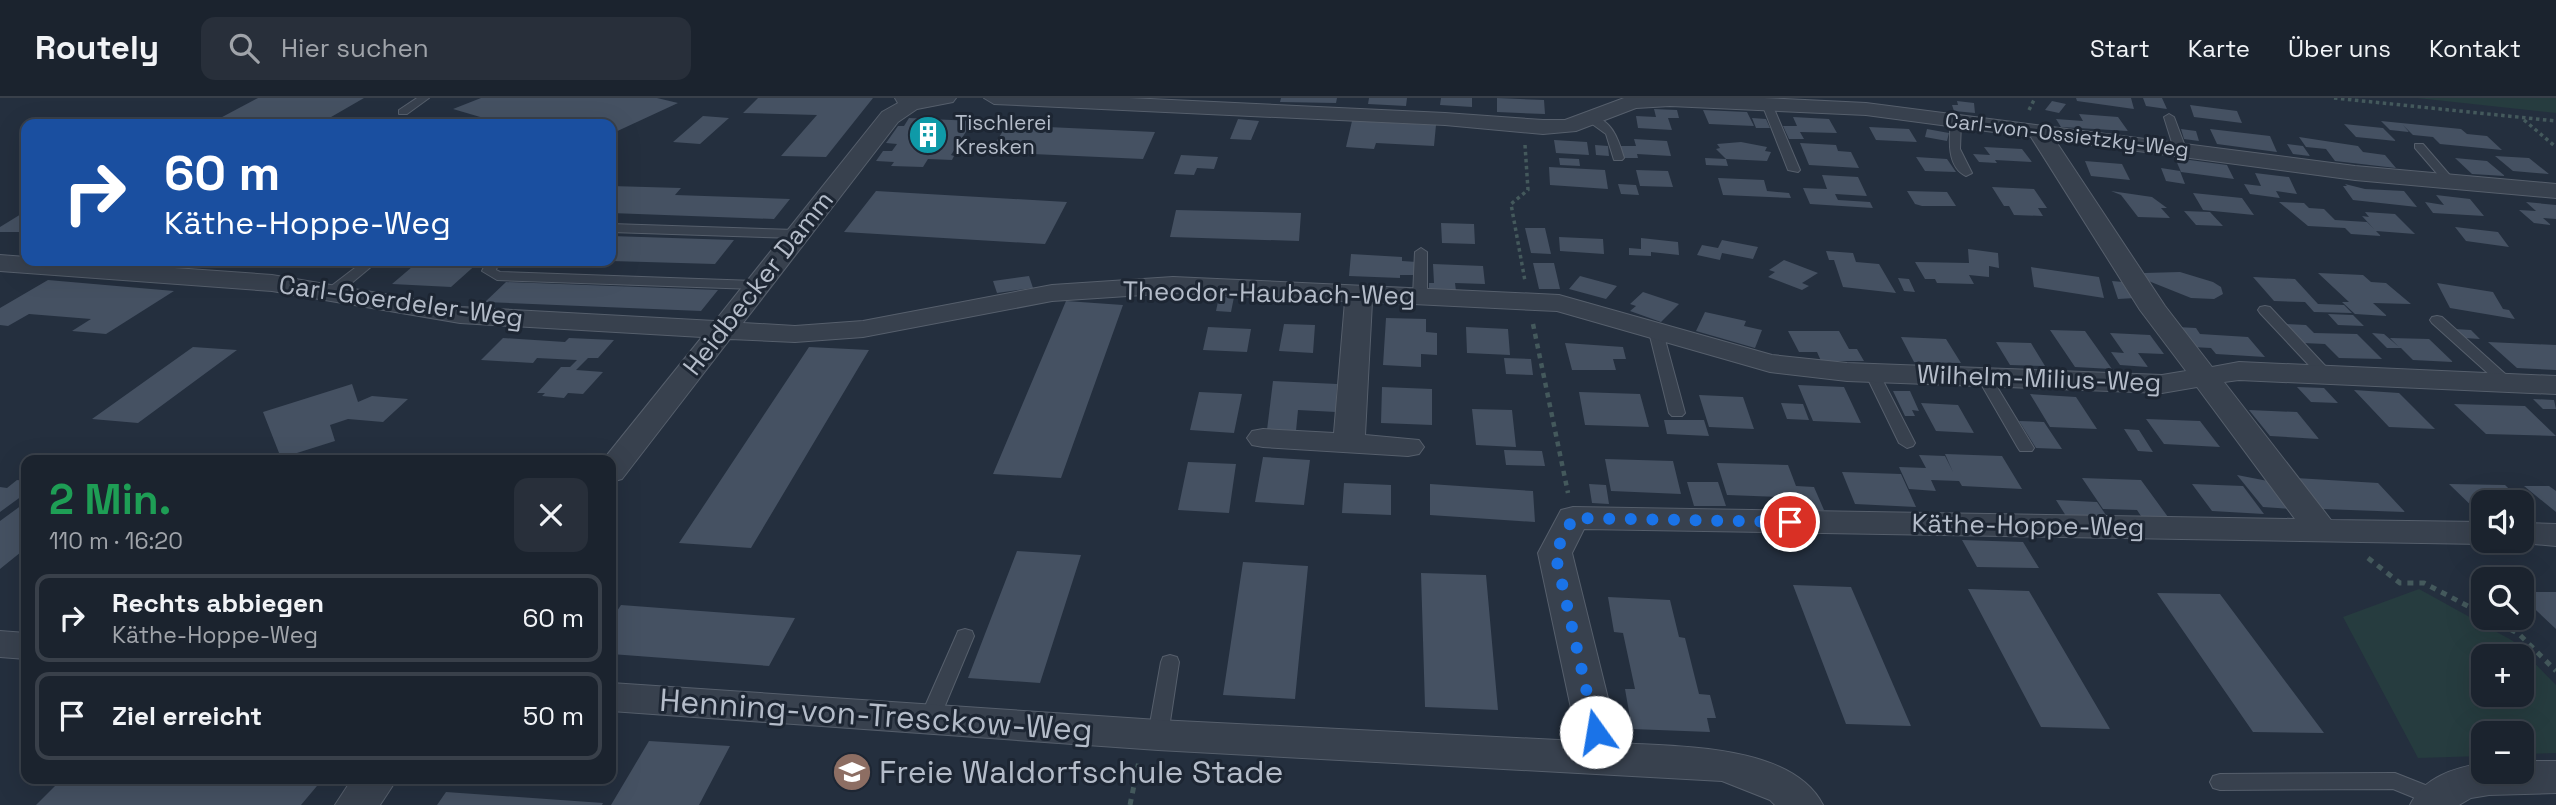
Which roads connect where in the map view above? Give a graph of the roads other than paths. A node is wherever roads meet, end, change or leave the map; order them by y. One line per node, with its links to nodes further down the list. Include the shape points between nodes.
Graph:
1 (424, 98): 8 (lane)
2 (946, 98): 5 (street, Heidbecker Damm, via 926,103)
3 (994, 98): 6 (street, Carl-von-Ossietzky-Weg)
4 (1571, 98): 10 (street, via 1573,109)
5 (909, 100): 21 (street, Heidbecker Damm, via 890,117)
6 (1123, 101): 10 (street, Carl-von-Ossietzky-Weg, via 1445,118 1523,127 1568,126)
7 (1767, 104): 10 (street, Carl-von-Ossietzky-Weg, via 1633,102); 11 (street, Carl-von-Ossietzky-Weg, via 1866,109); 16 (lane)
8 (403, 112)
9 (2169, 117): 14 (lane)
10 (1592, 119): 15 (lane, via 1611,132)
11 (1956, 122): 12 (street, Carl-von-Ossietzky-Weg); 17 (lane, via 1954,149)
12 (2039, 133): 14 (street, Carl-von-Ossietzky-Weg); 40 (street)
13 (2419, 146): 18 (lane)
14 (2180, 149): 18 (street, Carl-von-Ossietzky-Weg)
15 (1618, 158)
16 (1794, 170)
17 (1966, 173)
18 (2449, 182): 19 (street, Carl-von-Ossietzky-Weg)
19 (2556, 191)
20 (616, 228): 21 (lane)
21 (796, 234): 28 (street, Heidbecker Damm)
22 (1421, 252): 31 (lane)
23 (0, 263): 24 (street, Carl-Goerdeler-Weg)
24 (21, 265)
25 (41, 266): 29 (street, Carl-Goerdeler-Weg, via 272,283)
26 (366, 266): 29 (lane)
27 (491, 266): 28 (lane, via 489,271 497,276)
28 (755, 285): 35 (street, Heidbecker Damm)
29 (331, 293): 35 (street, Carl-Goerdeler-Weg, via 460,315)
30 (1359, 293): 31 (street, Theodor-Haubach-Weg); 35 (street, Theodor-Haubach-Weg, via 1173,285 1052,293 863,328 795,334); 45 (street)
31 (1420, 296): 32 (street, Theodor-Haubach-Weg)
32 (1529, 301): 36 (street, Wilhelm-Milius-Weg, via 1559,303)
33 (2265, 310): 38 (lane)
34 (2437, 320): 41 (lane)
35 (718, 331): 49 (street, Heidbecker Damm)
36 (1656, 332): 37 (street, Wilhelm-Milius-Weg, via 1770,363); 43 (lane)
37 (1872, 373): 39 (street, Wilhelm-Milius-Weg); 46 (lane)
38 (2326, 375): 40 (street, Wilhelm-Milius-Weg, via 2239,371); 41 (street, Wilhelm-Milius-Weg)
39 (1984, 377): 40 (street, Wilhelm-Milius-Weg, via 2162,384); 48 (lane)
40 (2202, 378): 50 (street)
41 (2507, 383): 42 (street, Wilhelm-Milius-Weg)
42 (2556, 385)
43 (1677, 413)
44 (1263, 438): 45 (street)
45 (1349, 443): 47 (street)
46 (1907, 443)
47 (1408, 447)
48 (2026, 449)
49 (616, 465)
50 (2328, 530): 51 (street, Käthe-Hoppe-Weg); 61 (street, Käthe-Hoppe-Weg, via 1573,518 1555,553)
51 (2471, 533)
52 (2534, 534): 53 (street)
53 (2556, 535)
54 (965, 636): 59 (lane)
55 (0, 644): 56 (street)
56 (21, 646)
57 (1170, 662): 60 (lane)
58 (616, 697): 59 (street, Henning-von-Tresckow-Weg)
59 (929, 720): 60 (street, Henning-von-Tresckow-Weg)
60 (1152, 735): 61 (street, Henning-von-Tresckow-Weg)
61 (1602, 758): 67 (street, Henning-von-Tresckow-Weg, via 1725,765 1785,788)
62 (2556, 777): 65 (street, via 2490,778 2443,791)
63 (2220, 782): 65 (lane, via 2395,781)
64 (372, 784): 66 (street)
65 (2433, 802)
66 (356, 805)
67 (1802, 805)

